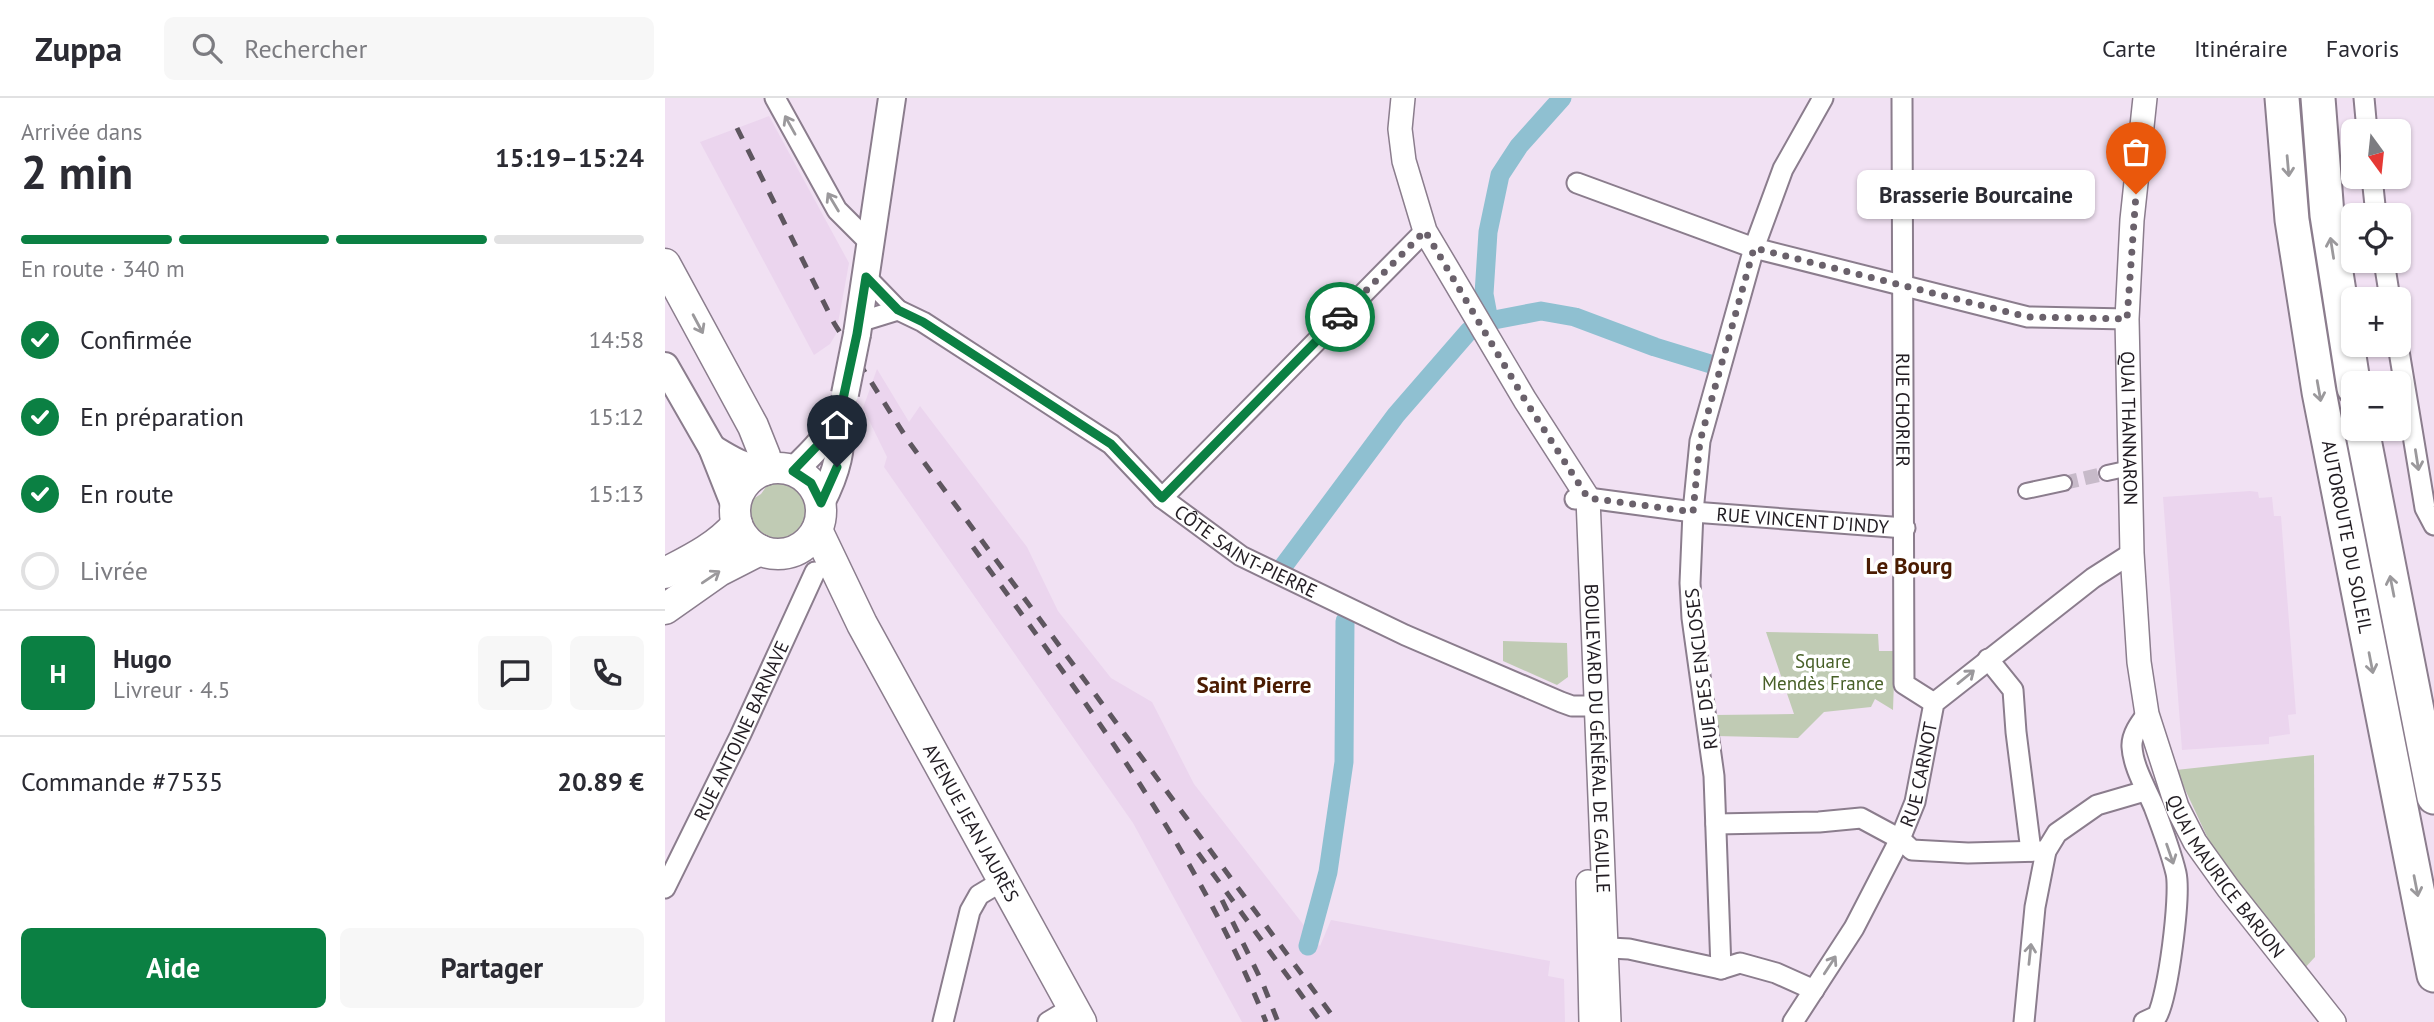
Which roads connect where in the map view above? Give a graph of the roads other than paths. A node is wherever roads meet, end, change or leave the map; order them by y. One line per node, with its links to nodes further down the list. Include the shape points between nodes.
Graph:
1 (775, 98): 13 (street, one-way to 1, via 837,210)
2 (892, 98): 13 (main road)
3 (1403, 98): 12 (street, BOULEVARD DU GÉNÉRAL DE GAULLE, via 1404,161)
4 (1823, 98): 14 (street, RUE DES ENCLOSES, via 1783,169)
5 (1902, 98): 17 (street, RUE CHORIER)
6 (2145, 98): 20 (street, QUAI THANNARON)
7 (2282, 98): 57 (highway, AUTOROUTE DU SOLEIL, one-way to 57, via 2292,220 2319,392)
8 (2318, 98): 23 (highway, one-way to 8, via 2327,215)
9 (2364, 98): 10 (street)
10 (2366, 119)
11 (1577, 183): 14 (street)
12 (1425, 231): 30 (street); 31 (street, BOULEVARD DU GÉNÉRAL DE GAULLE)
13 (871, 244): 16 (main road)
14 (1754, 248): 17 (street); 32 (street, RUE DES ENCLOSES, via 1700,441)
15 (665, 264): 27 (main road, one-way to 27, via 757,433 765,456)
16 (866, 277): 18 (street, CÔTE SAINT-PIERRE); 19 (main road)
17 (1903, 285): 20 (street, via 2028,317); 36 (street, RUE CHORIER)
18 (898, 310): 19 (street); 30 (street, CÔTE SAINT-PIERRE, via 1111,444)
19 (860, 316): 24 (main road, bridge)
20 (2127, 319): 39 (street, QUAI THANNARON, via 2119,471)
21 (2400, 357): 35 (street, one-way to 35, via 2425,508)
22 (665, 366): 26 (main road)
23 (2351, 371)
24 (843, 404): 27 (main road, via 817,446); 34 (main road, via 837,467)
25 (2364, 441): 49 (highway, AUTOROUTE DU SOLEIL, one-way to 25)
26 (712, 448): 27 (main road, via 749,468); 33 (main road)
27 (779, 470): 33 (main road, via 745,484); 34 (main road, via 811,483)
28 (2064, 483): 29 (street)
29 (2026, 491)
30 (1162, 498): 46 (street, CÔTE SAINT-PIERRE, via 1241,556 1405,635 1561,702)
31 (1582, 498): 32 (street, RUE VINCENT D'INDY); 46 (street, BOULEVARD DU GÉNÉRAL DE GAULLE)
32 (1693, 512): 36 (street, RUE VINCENT D'INDY); 50 (street, RUE DES ENCLOSES, via 1692,618 1714,776)
33 (736, 515): 37 (main road, via 742,535); 41 (main road, via 726,537)
34 (819, 517): 38 (main road, via 805,545); 43 (main road, AVENUE JEAN JAURÈS)
35 (2434, 526)
36 (1905, 528): 45 (street, RUE CHORIER, via 1904,684)
37 (760, 550): 38 (main road); 42 (main road, one-way to 37, via 719,571)
38 (790, 553): 40 (main road, AVENUE JEAN JAURÈS)
39 (2131, 553): 44 (street, RUE CARNOT); 47 (street, QUAI THANNARON)
40 (815, 572): 43 (main road, AVENUE JEAN JAURÈS); 54 (street, RUE ANTOINE BARNAVE)
41 (665, 573)
42 (665, 610)
43 (862, 624): 53 (main road, AVENUE JEAN JAURÈS)
44 (1988, 659): 45 (street, RUE CARNOT, one-way to 44); 52 (street, via 2013,690)
45 (1934, 703): 51 (street, RUE CARNOT, via 1915,803)
46 (1590, 706): 55 (street, BOULEVARD DU GÉNÉRAL DE GAULLE)
47 (2147, 714): 48 (street, via 2131,746); 66 (street, QUAI MAURICE BARJON, via 2178,807 2195,842)
48 (2145, 791): 52 (street, via 2097,805); 65 (street, one-way to 65, via 2177,876 2165,998 2157,1016)
49 (2434, 797)
50 (1716, 824): 51 (street, via 1861,818); 56 (street, RUE DES ENCLOSES)
51 (1900, 839): 52 (street, via 1912,850); 58 (street, RUE CARNOT, one-way to 51, via 1854,928)
52 (2038, 851): 64 (street, one-way to 52)
53 (1004, 880): 59 (main road, AVENUE JEAN JAURÈS); 60 (street, via 979,895 970,911)
54 (665, 888)
55 (1598, 946): 56 (street); 61 (street, BOULEVARD DU GÉNÉRAL DE GAULLE); 62 (street, BOULEVARD DU GÉNÉRAL DE GAULLE)
56 (1721, 970): 58 (street, via 1740,963)
57 (2434, 975)
58 (1814, 990): 63 (street, RUE CARNOT)
59 (1067, 1017)
60 (943, 1022)
61 (1591, 1022)
62 (1609, 1022)
63 (1793, 1022)
64 (2024, 1022)
65 (2144, 1022)
66 (2334, 1022)

